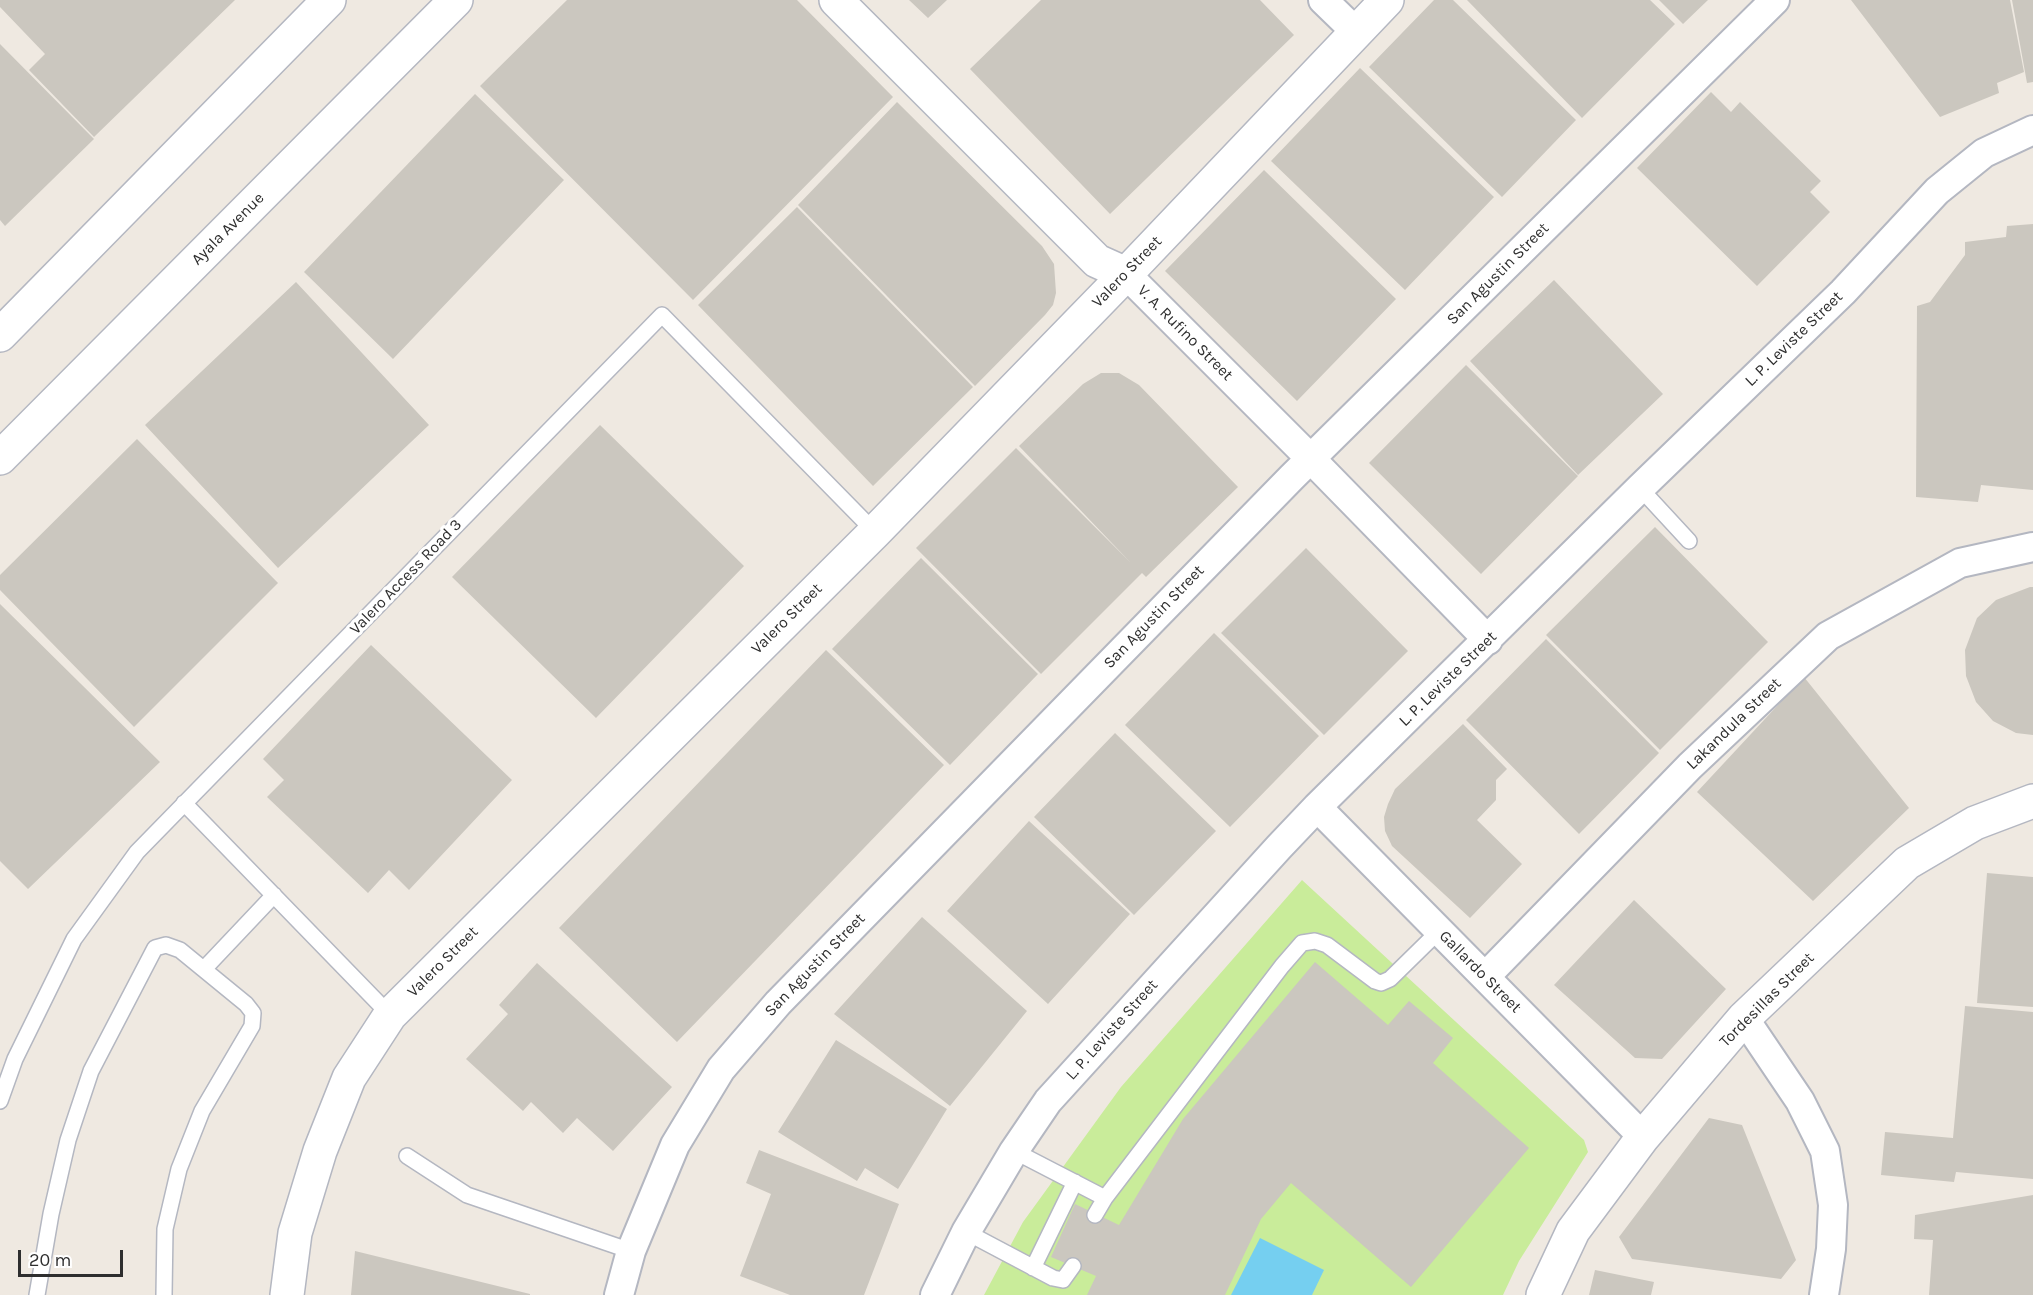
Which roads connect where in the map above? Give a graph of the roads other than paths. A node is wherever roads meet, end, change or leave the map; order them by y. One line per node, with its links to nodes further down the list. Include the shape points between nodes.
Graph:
1 (330, 0): 11 (street)
2 (456, 0): 12 (street, Ayala Avenue)
3 (836, 0): 10 (street, via 1097,261)
4 (859, 0): 10 (street, V. A. Rufino Street, via 1110,246)
5 (1323, 0): 8 (street)
6 (1387, 0): 8 (street, Valero Street)
7 (1775, 0): 13 (street, San Agustin Street)
8 (1356, 32): 10 (street, Valero Street)
9 (2033, 130): 14 (street, L. P. Leviste Street, via 1984,153 1937,191 1843,292)
10 (1126, 274): 13 (street, V. A. Rufino Street); 15 (street, Valero Street)
11 (0, 335)
12 (0, 458)
13 (1311, 459): 18 (street, V. A. Rufino Street); 36 (street, San Agustin Street, via 786,994 735,1052 675,1145)
14 (1640, 488): 16 (lane); 18 (street, L. P. Leviste Street)
15 (875, 532): 20 (lane, Valero Access Road 3, via 662,315); 26 (street, Valero Street)
16 (1689, 541)
17 (2033, 547): 25 (street, Lakandula Street, via 1960,563 1828,636 1690,766)
18 (1488, 640): 21 (street, L. P. Leviste Street)
19 (2033, 801): 27 (street, Tordesillas Street, via 1975,823 1907,863)
20 (184, 803): 22 (lane); 28 (lane, Valero Access Road 3, via 137,852 74,939 15,1059)
21 (1317, 807): 23 (street, Gallardo Street); 30 (street, L. P. Leviste Street, via 1056,1092)
22 (274, 895): 24 (lane); 26 (lane)
23 (1439, 931): 25 (street, Gallardo Street); 33 (lane, via 1382,983 1327,945 1315,941 1302,943)
24 (204, 969): 39 (lane, via 180,950 166,945 155,948 96,1061 68,1140); 40 (lane, via 246,1004 253,1013 252,1026 202,1111 179,1169 165,1229)
25 (1485, 977): 29 (street, Gallardo Street)
26 (390, 1015): 41 (street, Valero Street, via 349,1078 320,1151 295,1233)
27 (1744, 1018): 29 (street, Tordesillas Street); 45 (street, via 1800,1101 1825,1151 1833,1205)
28 (0, 1101)
29 (1643, 1137): 44 (street, Tordesillas Street, via 1573,1231)
30 (1014, 1151): 32 (lane); 35 (street, L. P. Leviste Street)
31 (407, 1156): 36 (lane, via 467,1195)
32 (1075, 1182): 33 (lane); 38 (lane)
33 (1105, 1198): 34 (lane)
34 (1095, 1215)
35 (966, 1232): 38 (lane); 43 (street, L. P. Leviste Street)
36 (631, 1251): 42 (street, San Agustin Street)
37 (1073, 1266): 38 (lane, via 1063,1280)
38 (1033, 1268)
39 (37, 1295)
40 (164, 1295)
41 (287, 1295)
42 (619, 1295)
43 (935, 1295)
44 (1543, 1295)
45 (1824, 1295)

